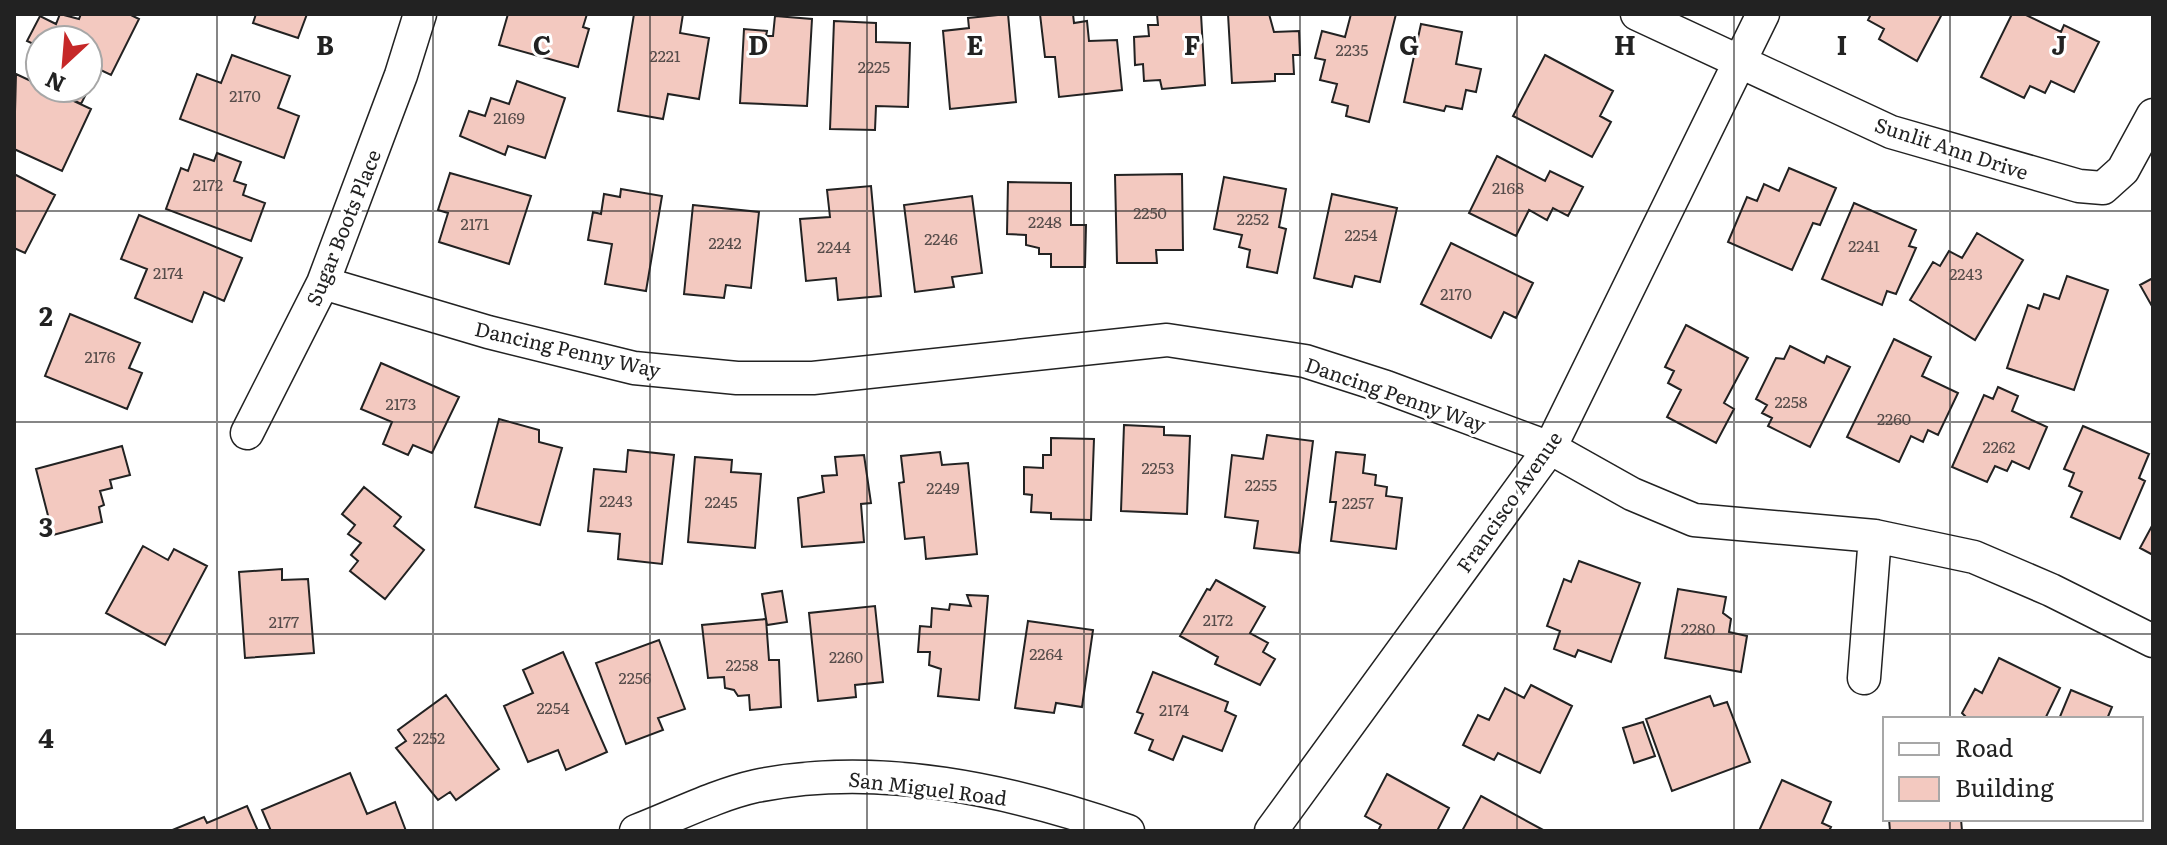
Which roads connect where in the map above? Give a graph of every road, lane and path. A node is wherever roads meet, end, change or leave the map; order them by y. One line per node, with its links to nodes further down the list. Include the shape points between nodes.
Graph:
1 (420, 14): 6 (street, Sugar Boots Place)
2 (1637, 14): 4 (street, Sunlit Ann Drive)
3 (1763, 14): 4 (street, Francisco Avenue)
4 (1741, 61): 5 (street, Sunlit Ann Drive, via 1891,132 2079,186 2103,188 2123,170); 8 (street, Francisco Avenue)
5 (2153, 115)
6 (323, 283): 7 (street, Sugar Boots Place); 8 (street, Dancing Penny Way, via 634,368 737,378 813,378 1167,340 1305,361)
7 (247, 433)
8 (1550, 448): 9 (street, Dancing Penny Way, via 1632,494 1694,520); 14 (street, Francisco Avenue)
9 (1875, 536): 10 (street, Dancing Penny Way, via 1974,557); 11 (street)
10 (2153, 641)
11 (1864, 678)
12 (636, 831): 13 (street, San Miguel Road, via 754,787 831,775 1020,798)
13 (1128, 831)
14 (1271, 831)

